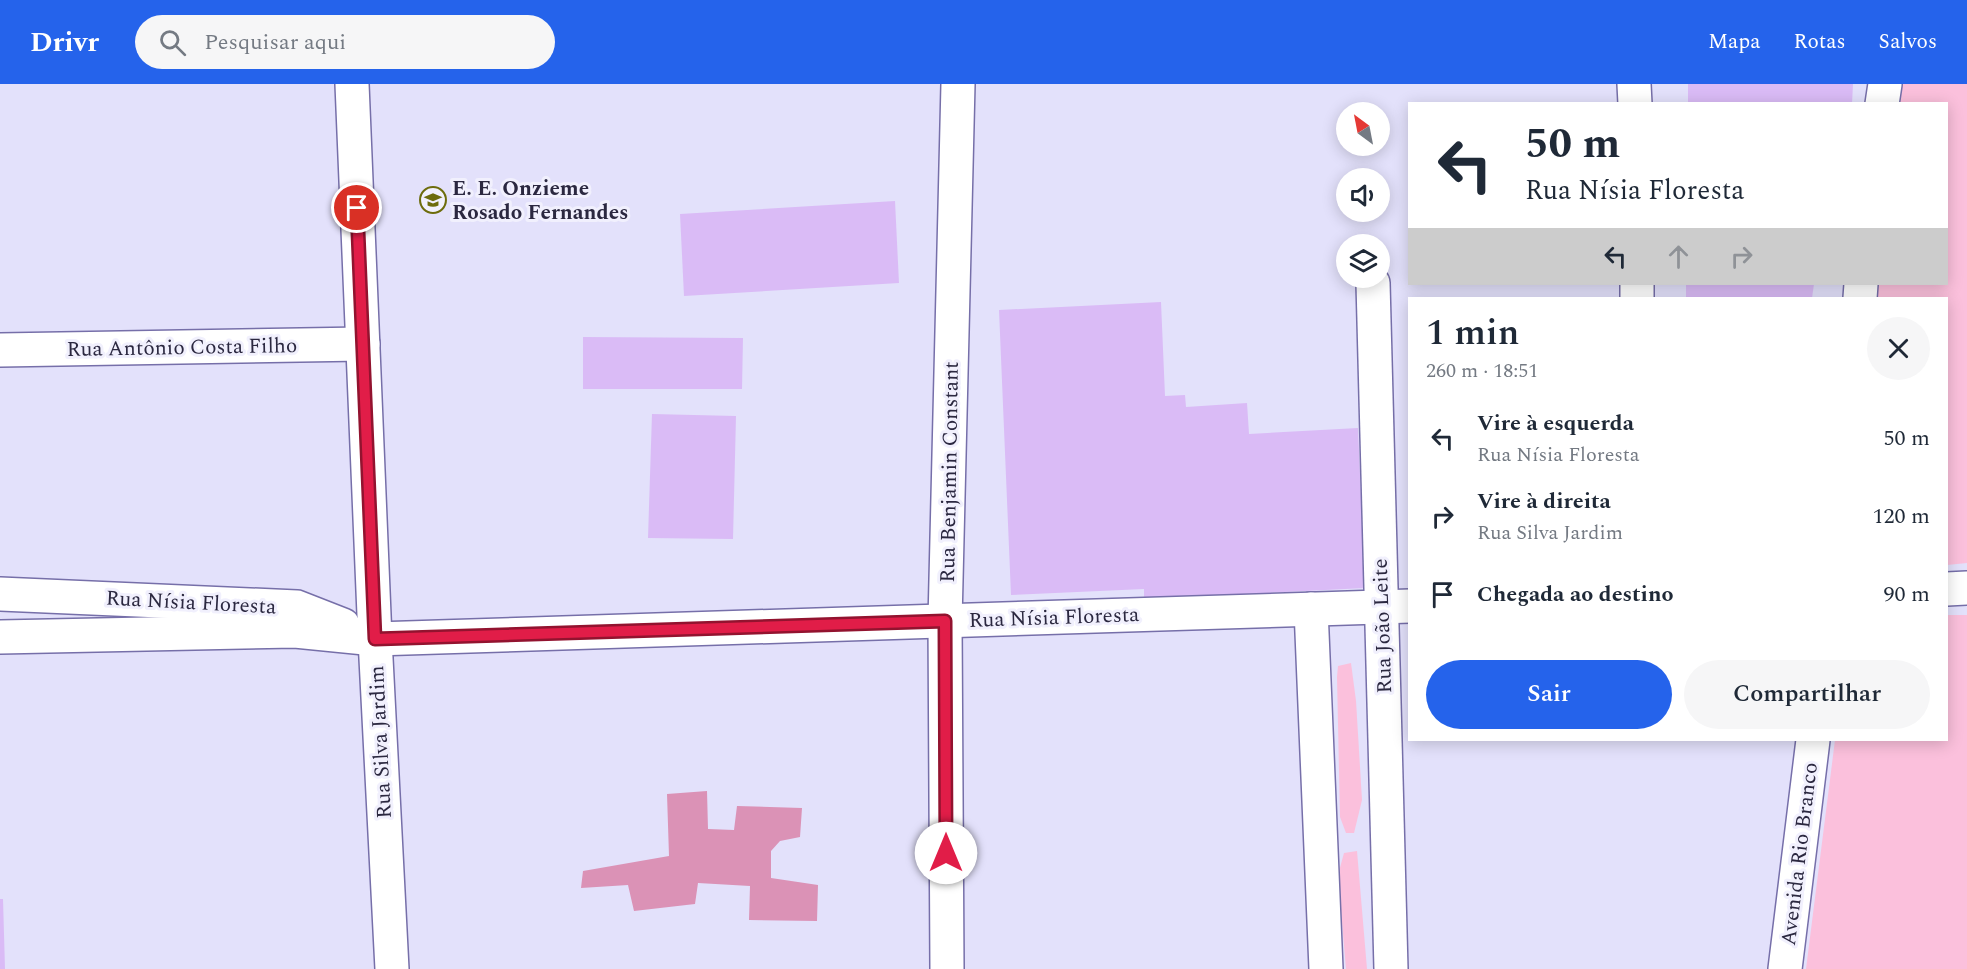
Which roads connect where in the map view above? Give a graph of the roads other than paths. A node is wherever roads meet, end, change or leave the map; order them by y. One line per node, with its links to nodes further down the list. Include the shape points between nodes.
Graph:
1 (352, 84): 8 (street, Rua Silva Jardim)
2 (958, 84): 15 (street, Rua Benjamin Constant)
3 (1635, 84): 5 (street)
4 (1885, 84): 6 (street)
5 (1635, 102)
6 (1882, 102)
7 (1373, 288): 13 (street, Rua João Leite)
8 (363, 344): 9 (street, Rua Antônio Costa Filho); 17 (street, Rua Silva Jardim)
9 (0, 350)
10 (1967, 588): 11 (street)
11 (1948, 589)
12 (0, 594): 17 (street, Rua Nísia Floresta, via 297,607)
13 (1396, 606): 14 (street, Rua Nísia Floresta); 22 (street, Rua João Leite)
14 (1311, 609): 15 (street, Rua Nísia Floresta); 21 (street)
15 (945, 621): 17 (street, Rua Nísia Floresta); 20 (street, Rua Benjamin Constant)
16 (0, 637): 17 (street, Rua Nísia Floresta, via 295,631)
17 (375, 639): 19 (street, Rua Silva Jardim)
18 (1813, 741): 23 (street, Avenida Rio Branco)
19 (392, 969)
20 (947, 969)
21 (1326, 969)
22 (1391, 969)
23 (1785, 969)

